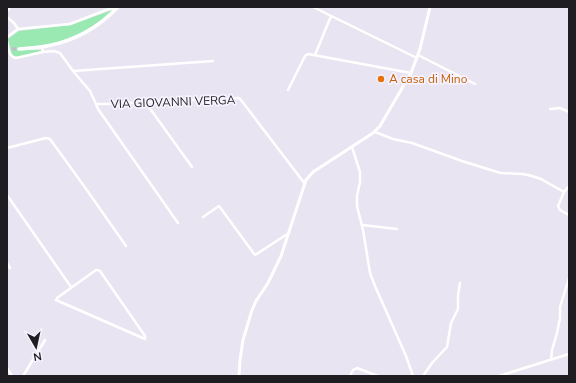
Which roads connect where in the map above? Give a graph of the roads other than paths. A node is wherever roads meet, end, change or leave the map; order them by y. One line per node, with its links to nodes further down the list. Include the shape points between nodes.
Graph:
1 (10, 7): 5 (street)
2 (118, 7): 8 (street, via 70,24); 11 (main road, via 104,20 81,34)
3 (313, 7): 6 (street)
4 (430, 7): 15 (street)
5 (7, 11)
6 (331, 16): 14 (street); 15 (street)
7 (7, 17): 8 (street)
8 (18, 29): 9 (street)
9 (7, 37)
10 (7, 42): 13 (street, via 10,54 14,58)
11 (42, 47): 12 (main road); 13 (street)
12 (19, 49)
13 (43, 52): 17 (street, via 57,52)
14 (315, 55): 18 (street); 20 (street, via 305,55)
15 (418, 57): 18 (street); 19 (street)
16 (213, 61): 17 (street)
17 (73, 71): 22 (street, via 89,89)
18 (411, 73): 25 (street)
19 (475, 84)
20 (288, 90)
21 (146, 102): 22 (street, VIA GIOVANNI VERGA); 28 (street); 29 (street, VIA GIOVANNI VERGA, via 239,98)
22 (96, 104): 35 (street, via 97,109)
23 (550, 109): 24 (street, via 560,108)
24 (569, 112)
25 (375, 132): 26 (street); 31 (street, via 501,173 532,176)
26 (352, 147): 29 (street, via 313,172); 36 (street, via 360,172 357,200)
27 (7, 148): 39 (street, via 50,139)
28 (192, 167)
29 (305, 184): 38 (street)
30 (569, 186): 31 (street)
31 (564, 192): 33 (street, via 558,207)
32 (7, 195): 44 (street)
33 (569, 215)
34 (204, 217): 38 (street, via 219,206 254,255)
35 (178, 223)
36 (362, 225): 37 (street); 54 (street, via 373,282)
37 (397, 229)
38 (289, 232): 51 (street, via 279,262 253,308 243,340)
39 (126, 246)
40 (7, 263): 41 (street)
41 (10, 268)
42 (569, 278): 47 (street)
43 (460, 283): 55 (street, via 458,309 451,323 447,347)
44 (71, 287): 44 (street, via 56,300 145,338 99,270)
45 (44, 340): 50 (street)
46 (569, 354): 47 (street)
47 (551, 360): 56 (street)
48 (7, 368): 49 (street)
49 (12, 376)
50 (23, 376)
51 (239, 376)
52 (350, 376): 53 (street, via 357,368)
53 (378, 376)
54 (413, 376)
55 (423, 376)
56 (499, 376)

